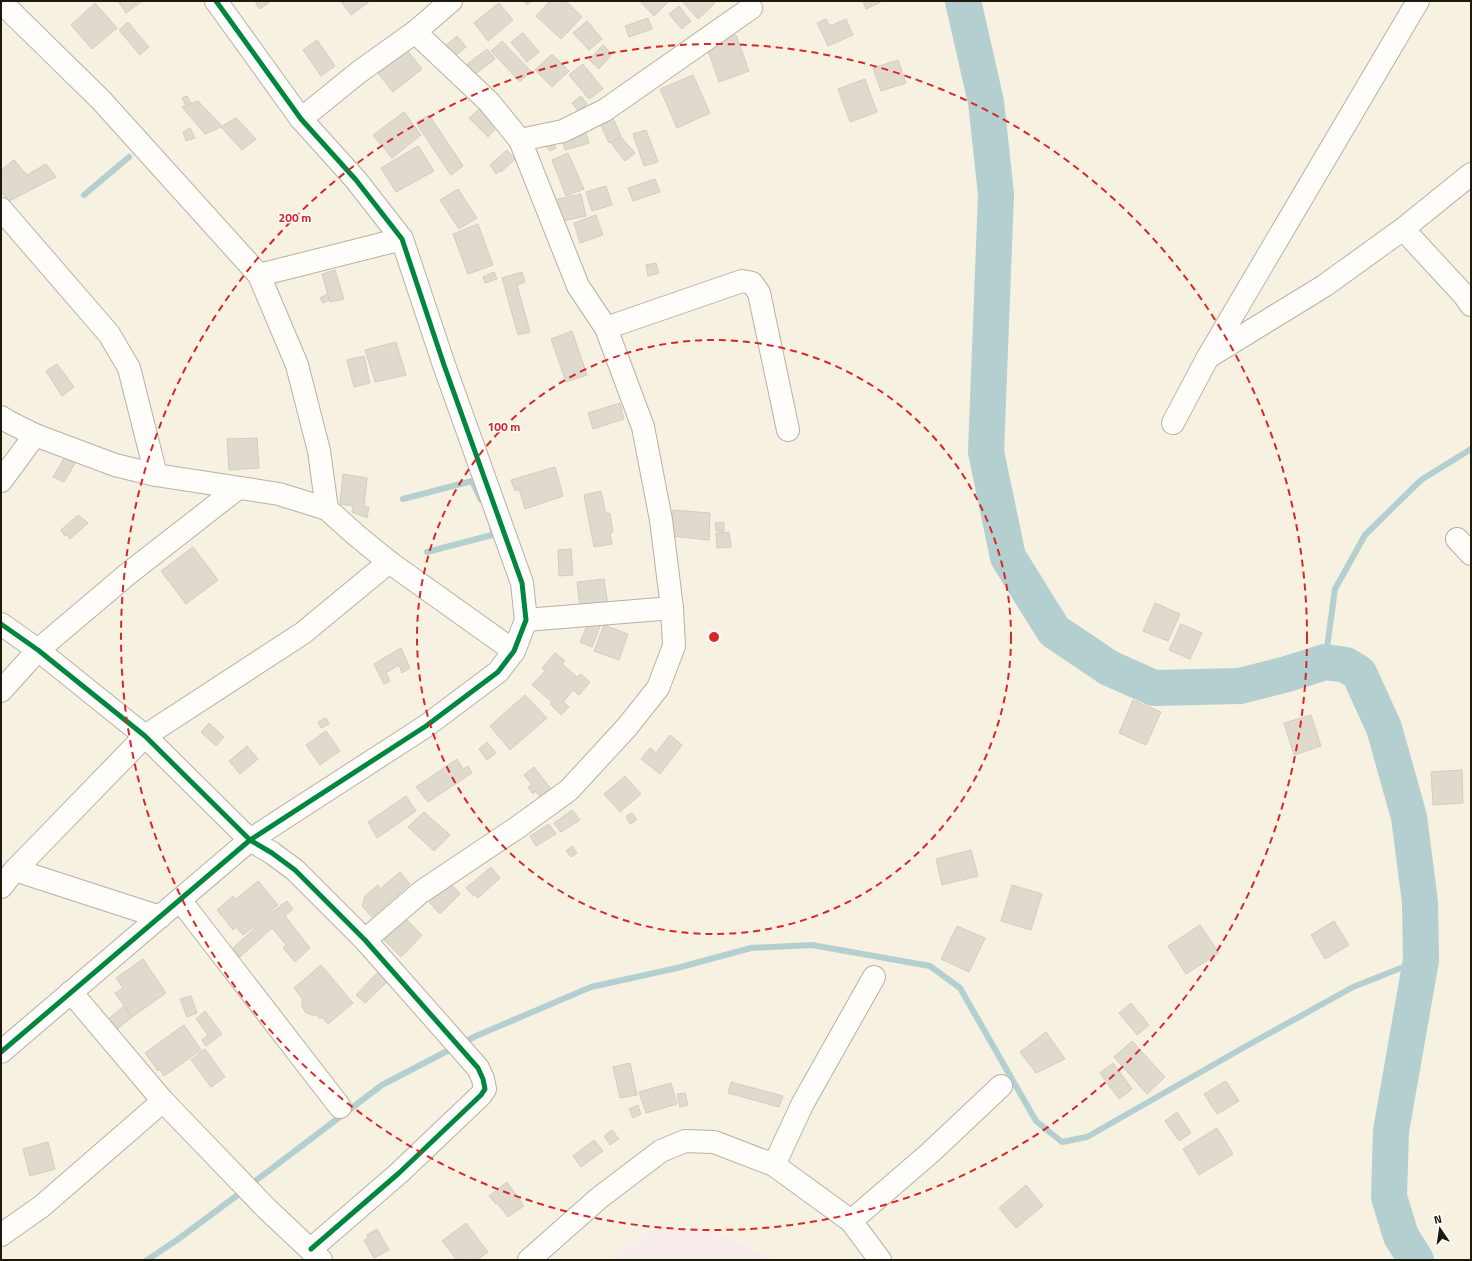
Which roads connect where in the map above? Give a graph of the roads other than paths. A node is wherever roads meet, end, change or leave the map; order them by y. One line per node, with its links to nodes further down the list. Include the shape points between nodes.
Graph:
1 (216, 1): 7 (street)
2 (451, 1): 6 (street)
3 (1418, 1): 16 (street)
4 (1, 2): 13 (street, via 101,100)
5 (751, 8): 8 (street, via 605,110 563,131)
6 (415, 32): 7 (street, via 358,72); 8 (street, via 489,102)
7 (301, 119): 12 (street, via 356,180)
8 (520, 140): 15 (street, via 578,286)
9 (1471, 174): 11 (street)
10 (1, 209): 21 (street, via 109,334 129,368)
11 (1403, 229): 14 (street); 16 (street, via 1324,286)
12 (402, 239): 13 (street); 27 (street, via 522,584)
13 (259, 275): 24 (street, via 297,365 319,451)
14 (1471, 305)
15 (606, 328): 19 (street, via 742,281 752,283 759,293); 26 (street, via 643,427 661,520)
16 (1208, 357): 18 (street)
17 (1, 417): 20 (street)
18 (1173, 423)
19 (788, 430)
20 (35, 435): 21 (street, via 116,464); 22 (street)
21 (156, 475): 23 (street)
22 (1, 482)
23 (238, 488): 24 (street, via 279,494); 29 (street, via 129,573)
24 (327, 509): 25 (street)
25 (389, 562): 30 (street); 32 (street, via 303,633)
26 (672, 608): 27 (street); 38 (street, via 674,646 658,688 628,727 569,790 421,892)
27 (526, 620): 30 (street)
28 (1, 624): 29 (street)
29 (38, 650): 31 (street); 32 (street)
30 (514, 651): 33 (street, via 498,672 426,726)
31 (1, 691)
32 (145, 736): 33 (street); 34 (street)
33 (250, 840): 36 (street); 38 (street, via 295,870)
34 (15, 870): 35 (street); 37 (street)
35 (1, 887)
36 (180, 900): 37 (street); 44 (street)
37 (160, 917): 40 (street)
38 (365, 940): 48 (street, via 478,1068 485,1089)
39 (874, 977): 45 (street, via 803,1103)
40 (71, 992): 41 (street); 43 (street)
41 (1, 1052)
42 (1001, 1086): 46 (street, via 931,1152)
43 (163, 1101): 47 (street, via 42,1206); 48 (street, via 266,1208)
44 (340, 1107)
45 (774, 1164): 46 (street); 49 (street, via 714,1142 685,1141 661,1151 598,1198)
46 (851, 1221): 50 (street)
47 (1, 1235)
48 (316, 1255)
49 (529, 1260)
50 (880, 1260)

